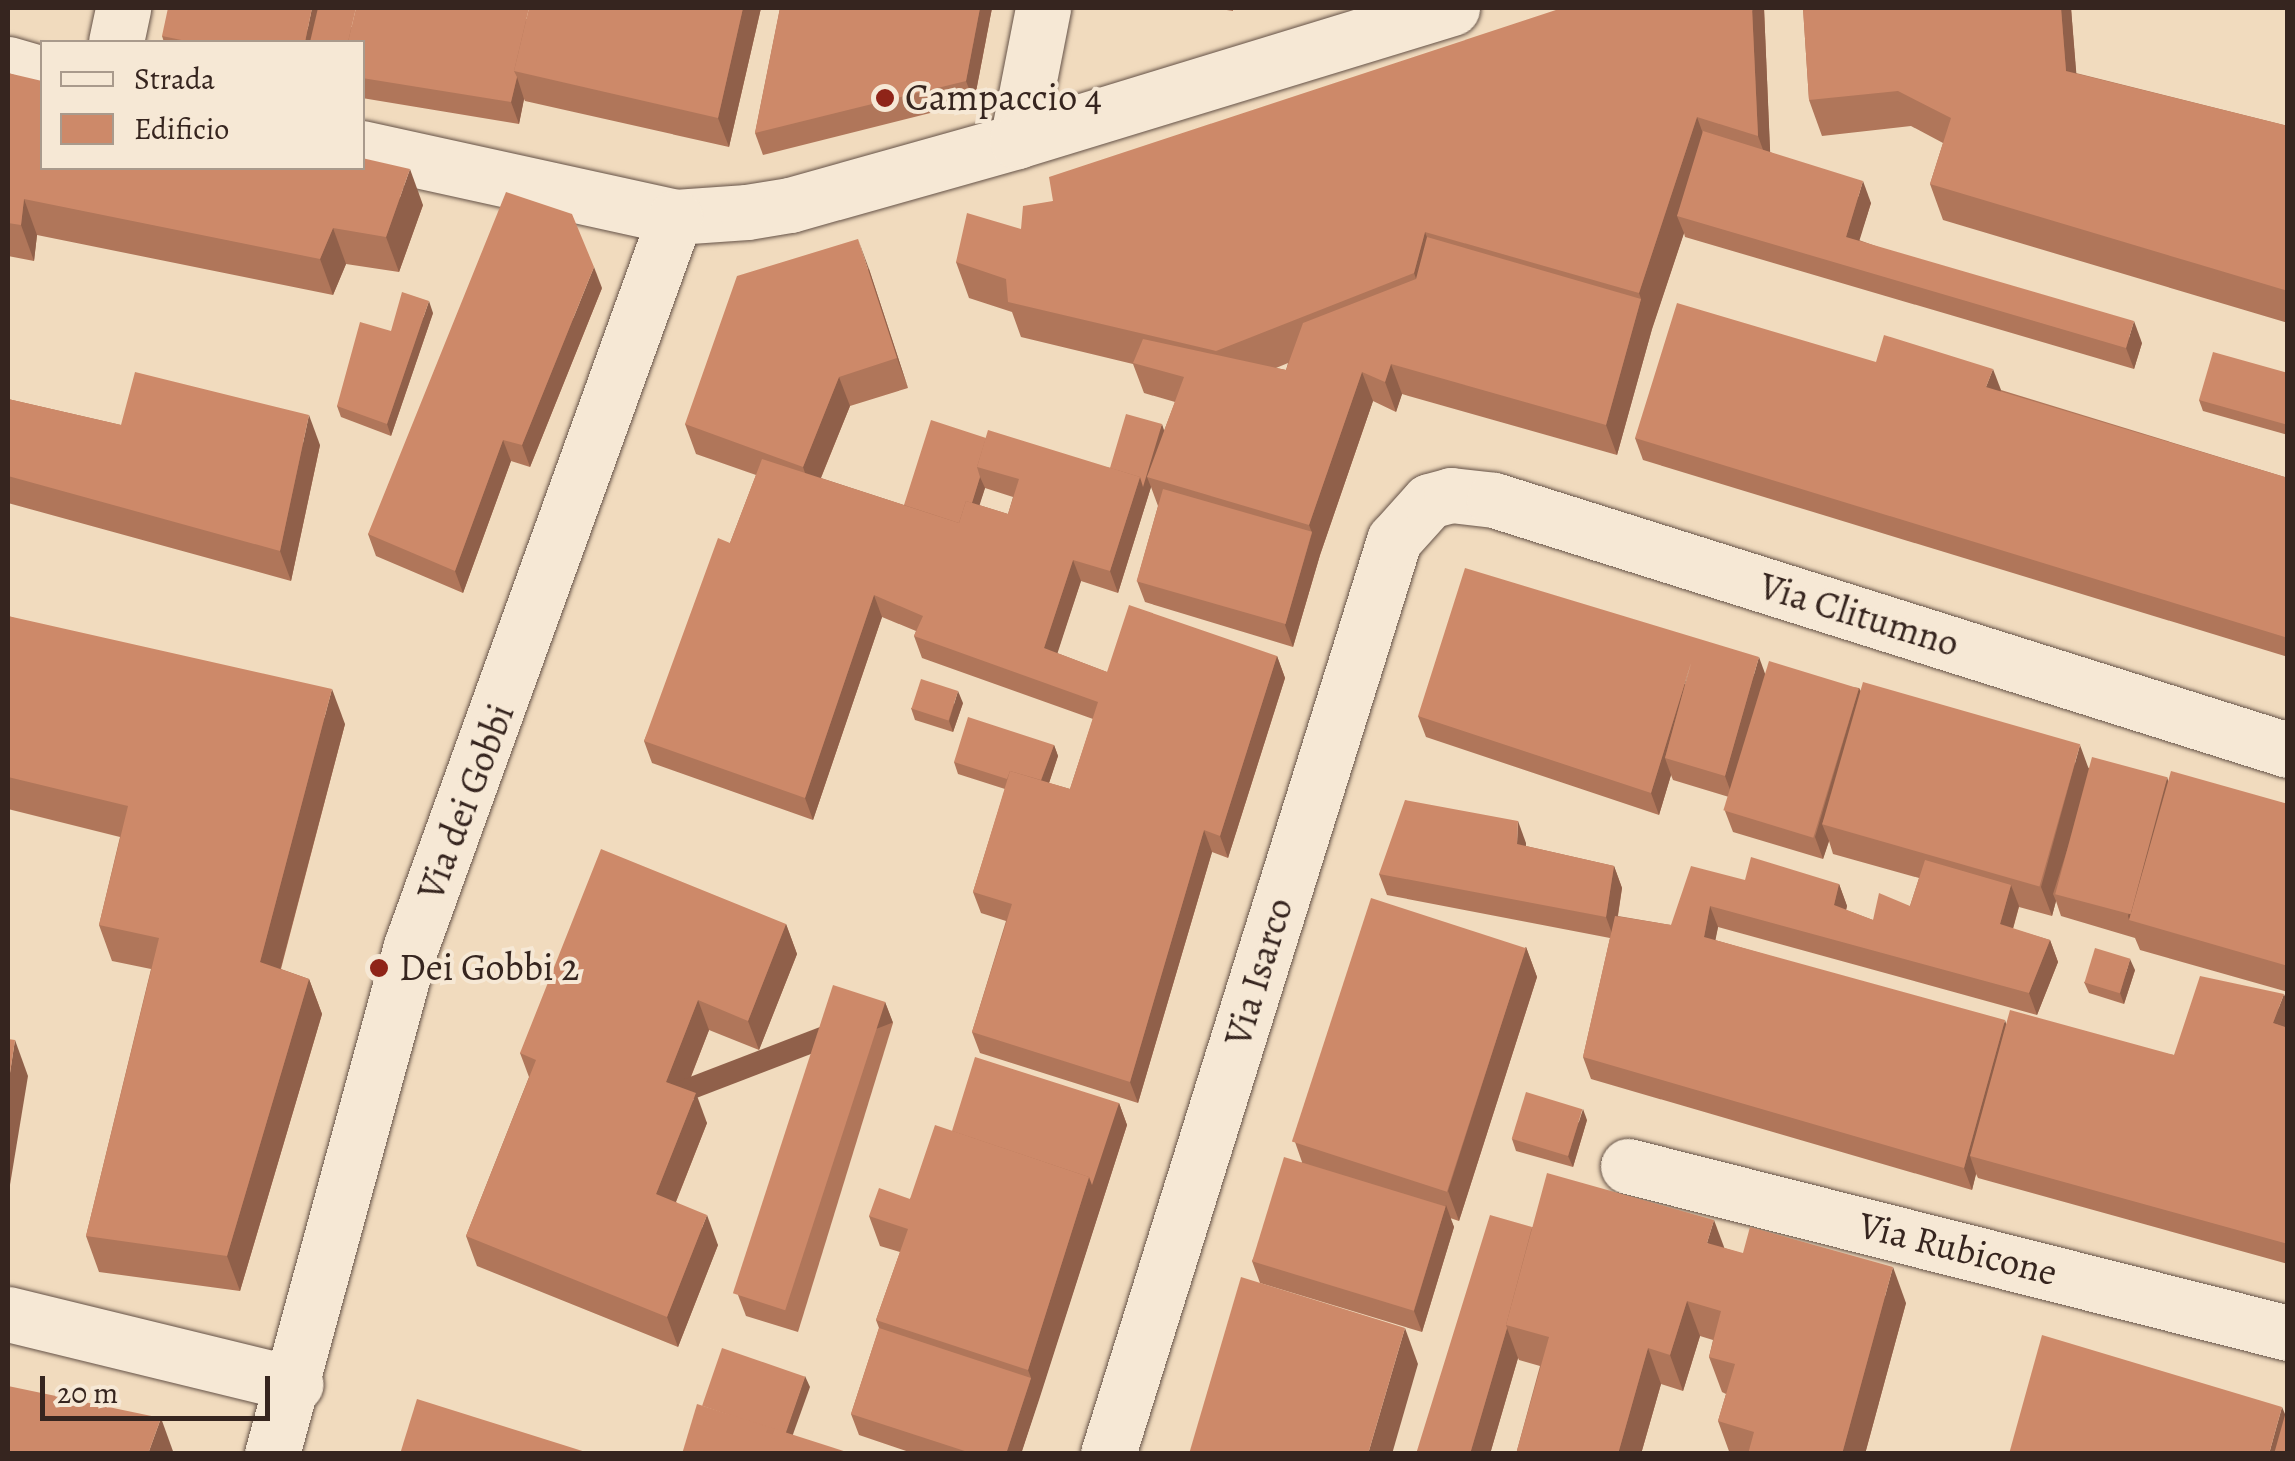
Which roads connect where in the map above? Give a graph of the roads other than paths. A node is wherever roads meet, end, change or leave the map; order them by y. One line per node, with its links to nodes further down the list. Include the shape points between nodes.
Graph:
1 (124, 8): 4 (street)
2 (1043, 8): 7 (street)
3 (1452, 8): 7 (street)
4 (116, 40)
5 (8, 64): 6 (street)
6 (40, 73)
7 (1018, 140): 9 (street, via 790,205)
8 (365, 149): 9 (street)
9 (675, 217): 15 (street, Via dei Gobbi, via 412,946)
10 (1429, 501): 11 (street, Via Clitumno, via 1451,495 1494,500); 17 (street, Via Isarco, via 1394,540)
11 (2288, 750)
12 (1628, 1166): 14 (street, Via Rubicone)
13 (8, 1314): 15 (street)
14 (2288, 1333)
15 (296, 1384): 16 (street, Via dei Gobbi)
16 (272, 1454)
17 (1108, 1454)

